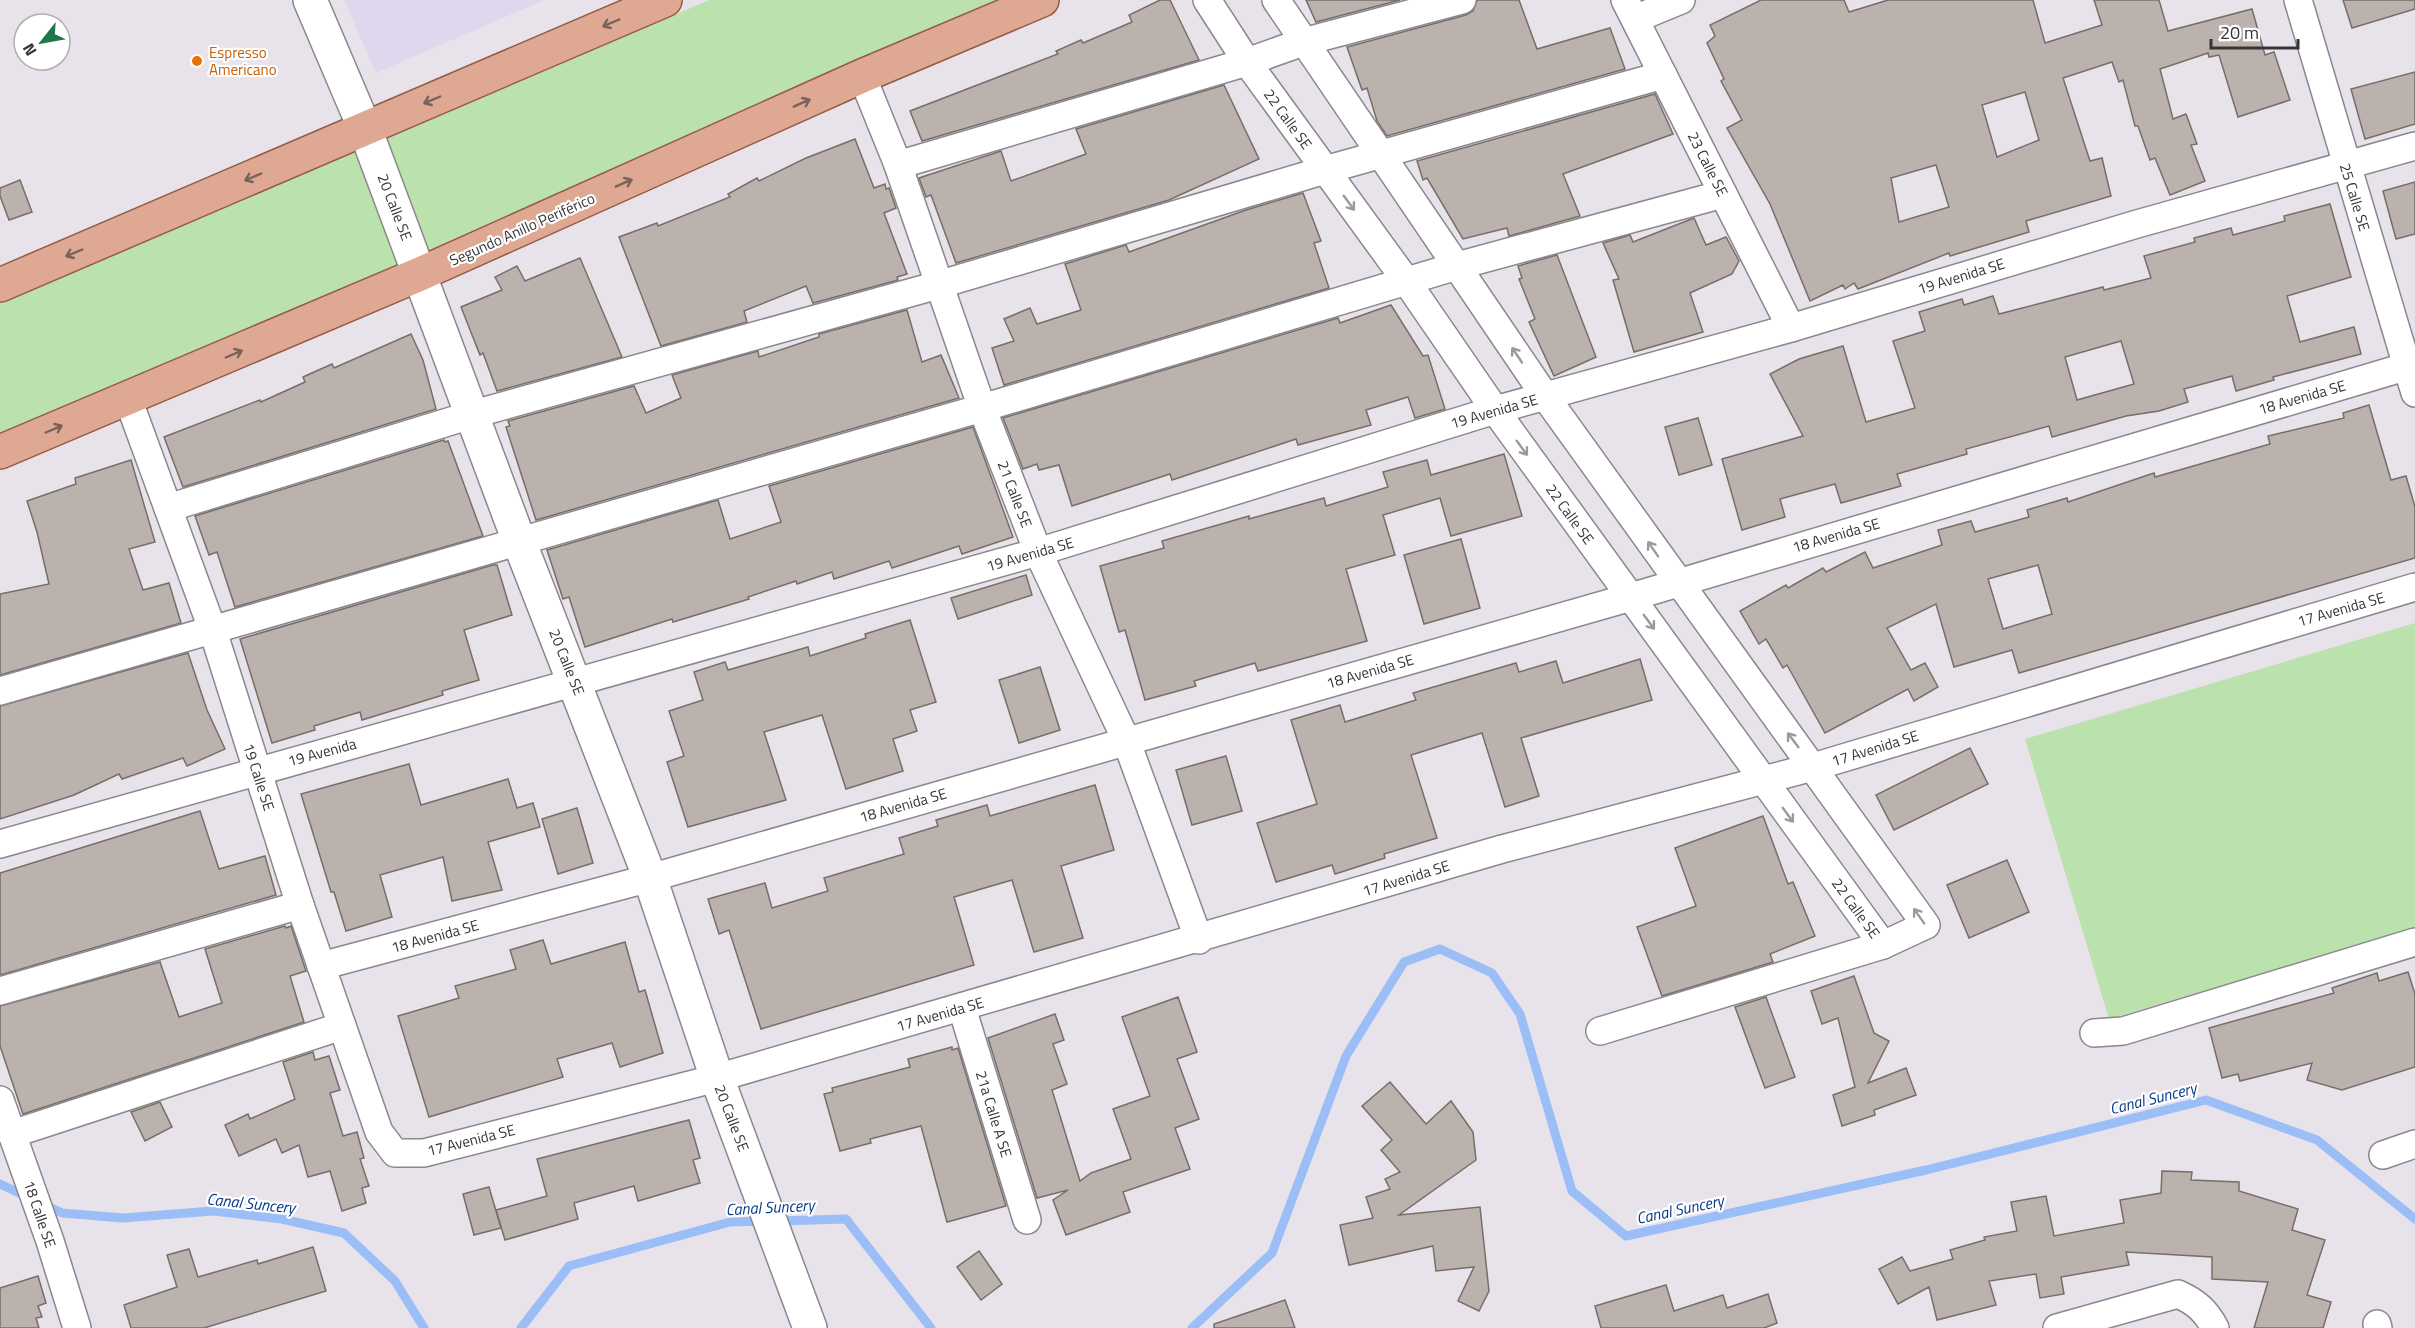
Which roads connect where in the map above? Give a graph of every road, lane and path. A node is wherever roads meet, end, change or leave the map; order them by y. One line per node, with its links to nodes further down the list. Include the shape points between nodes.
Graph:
1 (310, 0): 14 (street, 20 Calle SE)
2 (665, 0): 14 (main road, one-way to 14)
3 (1042, 0): 13 (main road, Segundo Anillo Periférico)
4 (1207, 0): 11 (street, 22 Calle SE)
5 (1276, 0): 10 (street, 22 Calle SE)
6 (1462, 0): 10 (street)
7 (1681, 0): 9 (street)
8 (2298, 0): 18 (street, 25 Calle SE)
9 (1630, 10): 12 (street, 23 Calle SE)
10 (1303, 42): 11 (street); 16 (street, 22 Calle SE)
11 (1247, 62): 17 (street); 19 (street, 22 Calle SE)
12 (1663, 75): 16 (street); 20 (street, 23 Calle SE)
13 (861, 76): 17 (street, 21 Calle SE); 22 (main road, Segundo Anillo Periférico, one-way to 13)
14 (365, 129): 22 (street, 20 Calle SE); 24 (main road, one-way to 24)
15 (2415, 146): 18 (street, 19 Avenida SE)
16 (1380, 155): 19 (street); 21 (street, 22 Calle SE)
17 (898, 165): 25 (street, 21 Calle SE)
18 (2346, 166): 26 (street, 19 Avenida SE); 27 (street, 25 Calle SE)
19 (1325, 170): 23 (street, 22 Calle SE, one-way to 23); 25 (street)
20 (1723, 194): 21 (street); 26 (street, 23 Calle SE)
21 (1456, 266): 23 (street); 29 (street, 22 Calle SE, one-way to 21)
22 (420, 274): 30 (main road, Segundo Anillo Periférico, one-way to 22); 33 (street, 20 Calle SE)
23 (1407, 282): 31 (street); 32 (street, 22 Calle SE)
24 (0, 285)
25 (938, 285): 31 (street, 21 Calle SE); 33 (street)
26 (1791, 328): 29 (street, 19 Avenida SE)
27 (2411, 365): 28 (street, 25 Calle SE); 38 (street, 18 Avenida SE)
28 (2415, 393)
29 (1545, 396): 32 (street, 19 Avenida SE); 38 (street, 22 Calle SE, one-way to 29)
30 (128, 399): 34 (main road, Segundo Anillo Periférico, one-way to 30); 35 (street, 19 Calle SE)
31 (982, 408): 36 (street); 37 (street, 21 Calle SE)
32 (1495, 410): 37 (street, 19 Avenida SE); 40 (street, 22 Calle SE, one-way to 40)
33 (474, 414): 35 (street); 36 (street, 20 Calle SE)
34 (0, 452)
35 (168, 508): 41 (street, 19 Calle SE)
36 (519, 541): 41 (street); 42 (street, 20 Calle SE)
37 (1038, 552): 42 (street, 19 Avenida SE); 44 (street, 21 Calle SE)
38 (1676, 582): 40 (street, 18 Avenida SE); 45 (street, 22 Calle SE, one-way to 38)
39 (2415, 587): 45 (street, 17 Avenida SE)
40 (1630, 597): 44 (street, 18 Avenida SE); 47 (street, 22 Calle SE, one-way to 47)
41 (213, 631): 43 (street); 46 (street, 19 Calle SE)
42 (575, 683): 46 (street, 19 Avenida); 49 (street, 20 Calle SE)
43 (0, 691)
44 (1126, 740): 49 (street, 18 Avenida SE); 51 (street, 21 Calle SE)
45 (1813, 767): 47 (street, 17 Avenida SE); 53 (street, 22 Calle SE, one-way to 45, via 1926,925)
46 (256, 770): 48 (street, 19 Avenida); 50 (street, 19 Calle SE)
47 (1762, 781): 51 (street, 17 Avenida SE, via 1502,849); 53 (street, 22 Calle SE, one-way to 53)
48 (0, 844)
49 (650, 878): 54 (street, 18 Avenida SE); 60 (street, 20 Calle SE)
50 (300, 905): 54 (street, 19 Calle SE); 55 (street)
51 (1199, 940): 56 (street, 17 Avenida SE)
52 (2415, 942): 59 (street, via 2123,1031)
53 (1883, 945): 58 (street)
54 (321, 966): 57 (street, 19 Calle SE)
55 (0, 992)
56 (962, 1008): 60 (street, 17 Avenida SE); 66 (street, 21a Calle A SE)
57 (342, 1026): 63 (street); 64 (street, 19 Calle SE, via 379,1132)
58 (1600, 1031)
59 (2094, 1032)
60 (717, 1078): 64 (street, 17 Avenida SE, via 424,1153); 69 (street, 20 Calle SE)
61 (0, 1100): 63 (street, 18 Calle SE)
62 (2415, 1144): 65 (street)
63 (14, 1150): 68 (street, 18 Calle SE, via 50,1241)
64 (395, 1153)
65 (2383, 1155)
66 (1027, 1221)
67 (2211, 1321): 70 (street, via 2194,1301 2178,1294)
68 (77, 1328)
69 (810, 1328)
70 (2058, 1328)

